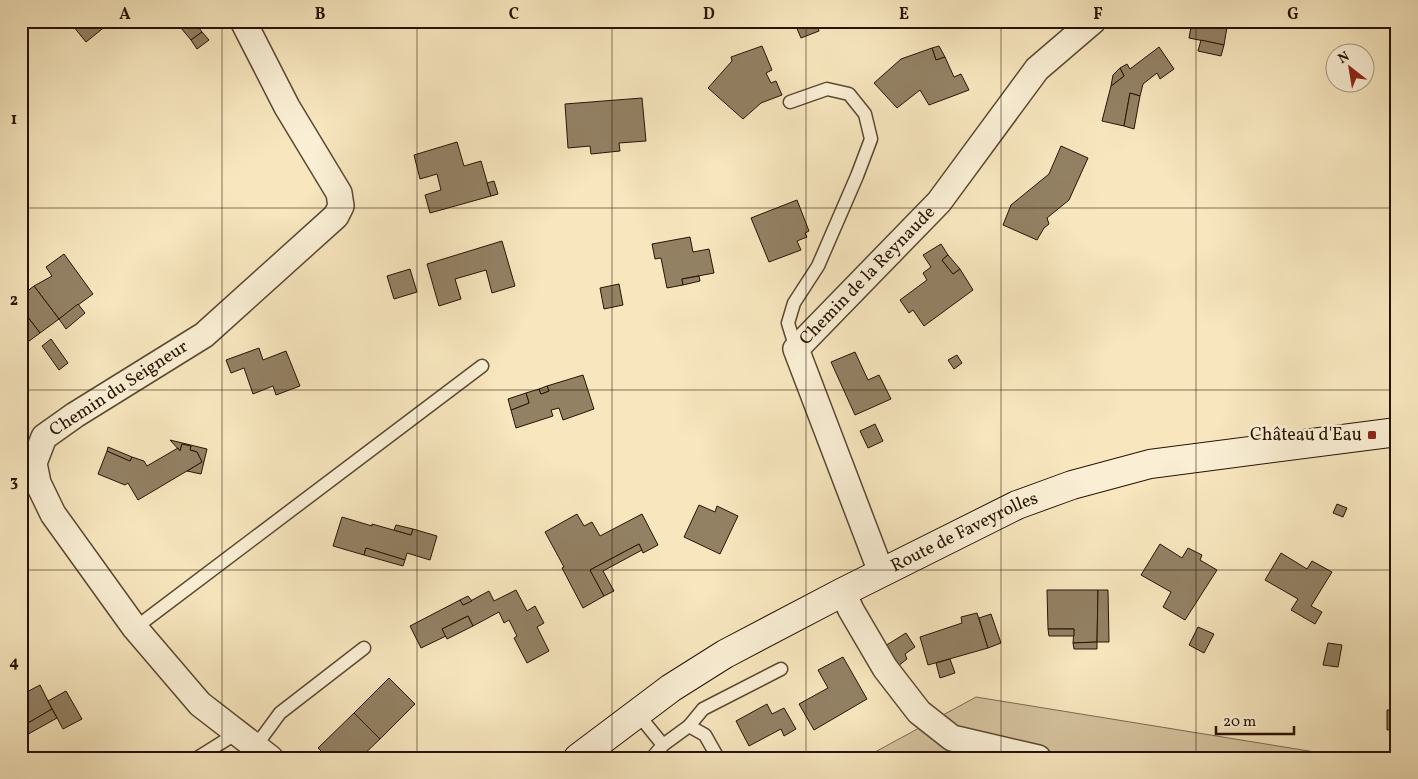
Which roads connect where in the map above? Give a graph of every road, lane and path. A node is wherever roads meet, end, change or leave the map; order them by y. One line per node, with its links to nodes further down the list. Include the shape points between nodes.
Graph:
1 (243, 21): 7 (street, Chemin du Seigneur, via 287,107 339,193 341,206 336,216 204,335 44,437)
2 (1093, 21): 4 (street, Chemin de la Reynaude, via 1037,69 939,202)
3 (790, 102): 4 (lane, via 827,90 849,94 865,114 871,139 818,266 794,303 788,323)
4 (796, 349): 8 (street, Chemin de la Reynaude)
5 (482, 366): 10 (lane)
6 (1397, 432): 8 (main road, Route de Faveyrolles, via 1150,464 1072,485 1017,505)
7 (28, 463): 10 (street, Chemin du Seigneur, via 53,514)
8 (881, 572): 9 (main road, Route de Faveyrolles)
9 (842, 592): 13 (main road, Route de Faveyrolles, via 725,654); 21 (street, via 885,668 919,712 952,738)
10 (135, 628): 16 (street, Chemin du Seigneur, via 200,704)
11 (364, 648): 16 (lane, via 280,713)
12 (781, 669): 14 (lane, via 703,709)
13 (638, 713): 15 (lane); 18 (main road, Route de Faveyrolles)
14 (690, 726): 15 (lane); 20 (lane, via 705,735)
15 (663, 745): 19 (lane)
16 (254, 746): 17 (lane)
17 (197, 758)
18 (578, 758)
19 (652, 758)
20 (718, 758)
21 (1038, 758)

